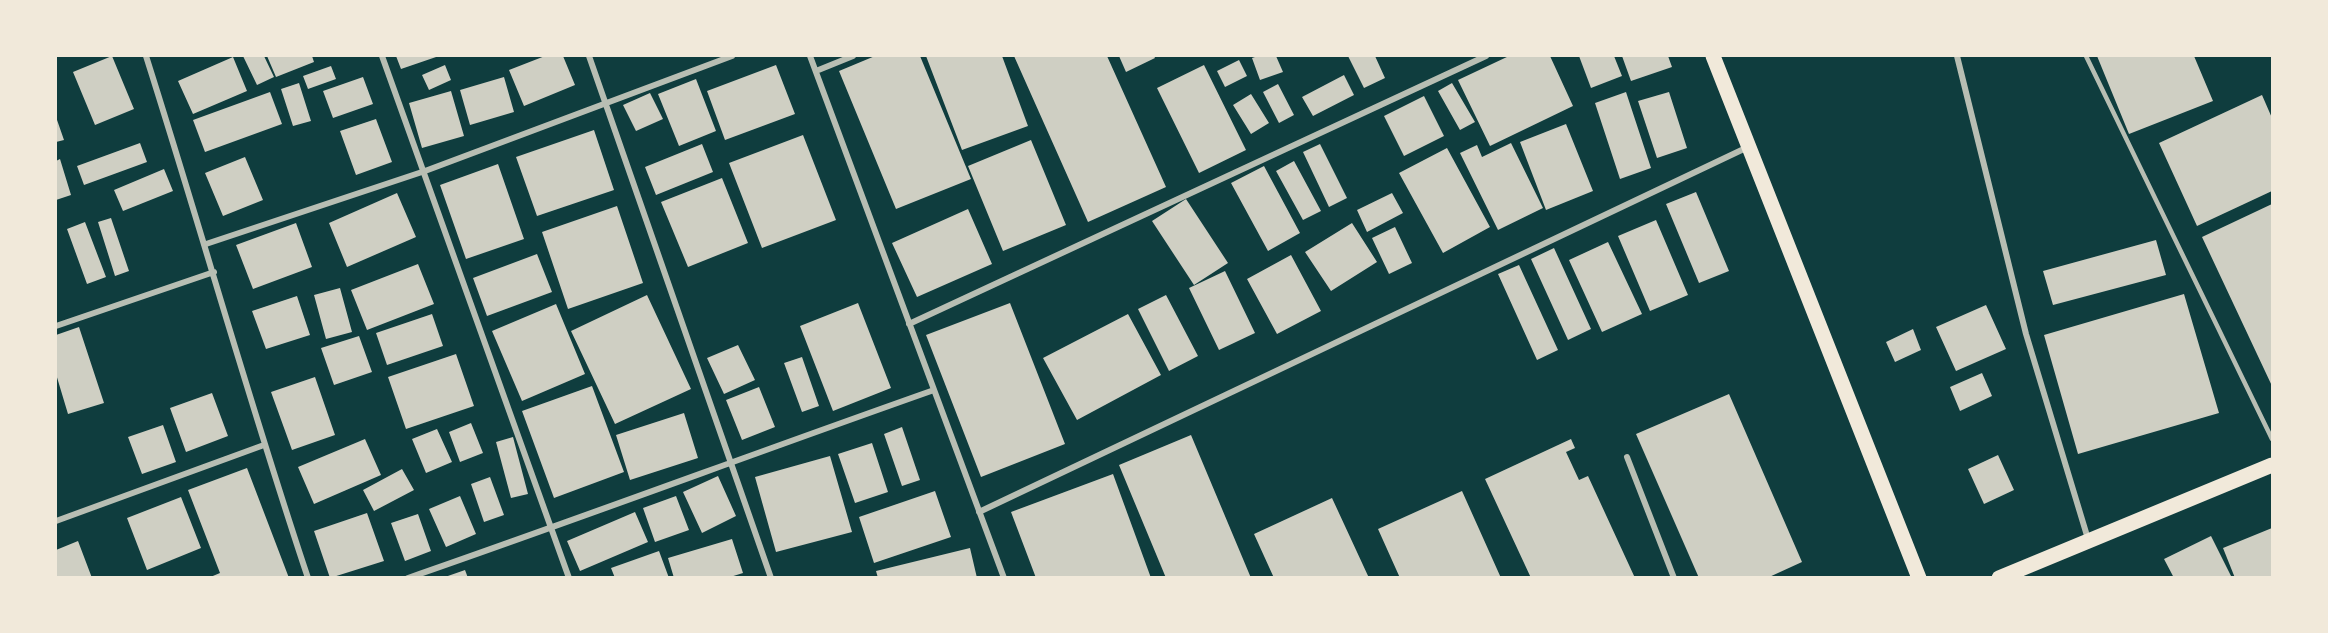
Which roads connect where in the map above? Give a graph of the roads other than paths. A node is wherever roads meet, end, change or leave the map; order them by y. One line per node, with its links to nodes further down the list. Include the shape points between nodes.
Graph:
1 (146, 56): 15 (street)
2 (382, 56): 14 (street)
3 (589, 56): 12 (street)
4 (732, 56): 12 (street)
5 (810, 56): 11 (street)
6 (853, 56): 11 (street)
7 (1486, 56): 17 (street)
8 (1713, 56): 13 (main road)
9 (1958, 56): 28 (street, via 2026,334)
10 (2086, 56): 20 (lane)
11 (816, 71): 17 (street)
12 (606, 104): 14 (street); 23 (street)
13 (1748, 147): 25 (street); 35 (main road)
14 (425, 171): 15 (street); 27 (street)
15 (206, 244): 16 (street)
16 (214, 272): 18 (street); 21 (street)
17 (909, 324): 19 (street)
18 (56, 326)
19 (934, 390): 23 (street); 25 (street)
20 (2272, 439)
21 (264, 445): 26 (street); 29 (street)
22 (1627, 457): 34 (street)
23 (732, 461): 27 (street); 32 (street)
24 (2272, 465): 28 (main road)
25 (979, 512): 33 (street)
26 (56, 521)
27 (552, 528): 30 (street); 31 (street)
28 (2088, 539): 36 (main road)
29 (308, 578)
30 (408, 578)
31 (569, 578)
32 (771, 578)
33 (1004, 578)
34 (1674, 578)
35 (1919, 578)
36 (1999, 578)

